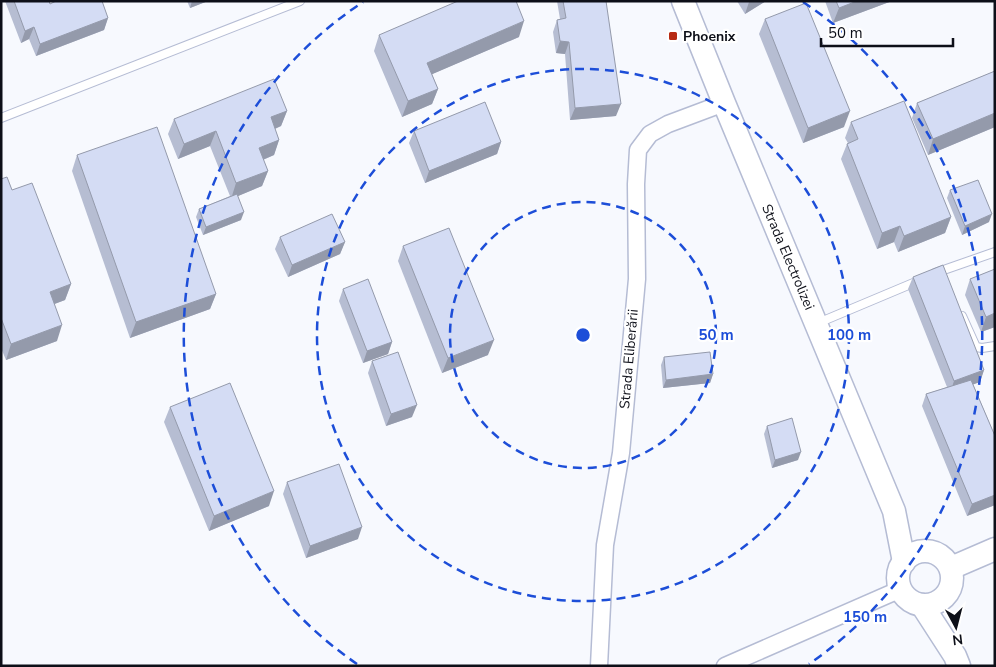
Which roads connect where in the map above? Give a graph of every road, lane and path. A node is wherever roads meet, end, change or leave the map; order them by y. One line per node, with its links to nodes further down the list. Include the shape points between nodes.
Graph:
1 (300, 1): 4 (lane)
2 (683, 1): 3 (street, Strada Electrolizei)
3 (724, 103): 9 (street, Strada Electrolizei); 20 (street, Strada Eliberării, via 668,124 650,134 638,150 637,279 620,453 605,546)
4 (1, 118)
5 (995, 252): 6 (lane)
6 (941, 271): 7 (lane); 9 (lane)
7 (945, 279)
8 (957, 304): 10 (lane, via 976,347)
9 (816, 324): 11 (street, Strada Electrolizei)
10 (995, 346)
11 (894, 511): 13 (street, Strada Electrolizei); 14 (street, Strada Electrolizei)
12 (995, 549): 15 (street)
13 (928, 551): 14 (street, via 912,555); 15 (street, via 942,556)
14 (904, 562): 16 (street, via 898,575)
15 (951, 568): 17 (street, via 952,583)
16 (901, 589): 18 (street, via 909,600); 21 (street)
17 (946, 597): 18 (street, via 930,605); 19 (street)
18 (922, 605): 19 (street)
19 (957, 661)
20 (600, 666)
21 (725, 666)

